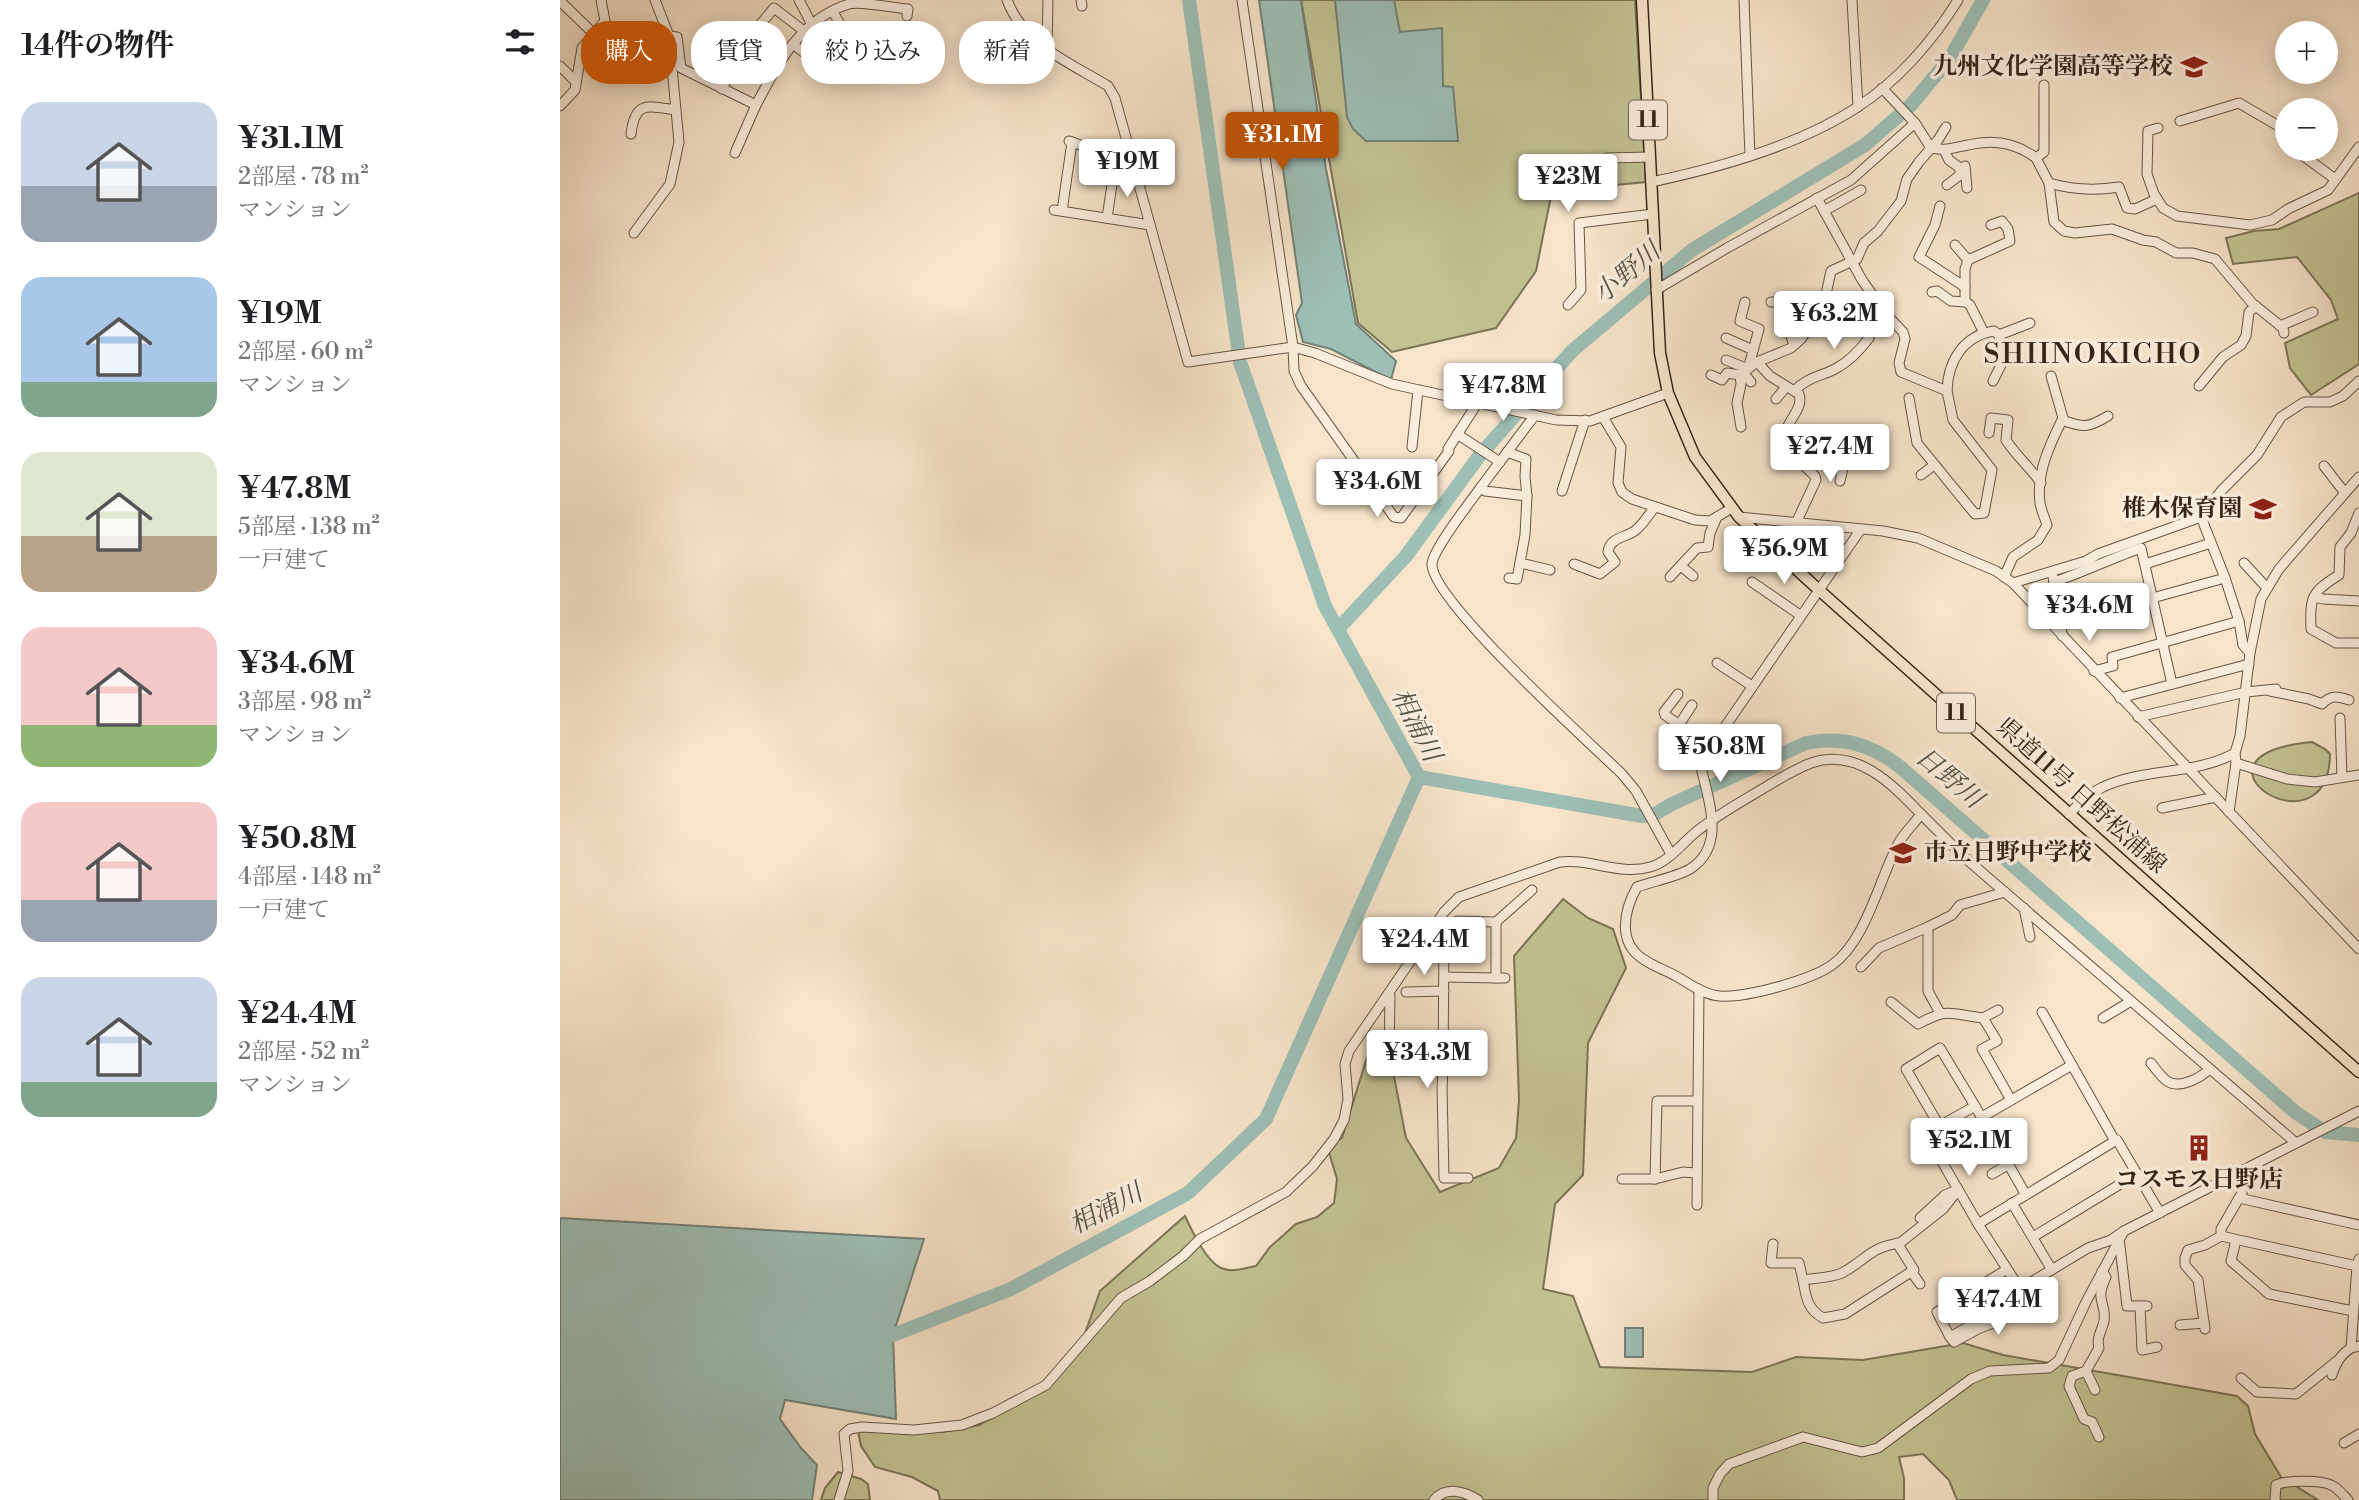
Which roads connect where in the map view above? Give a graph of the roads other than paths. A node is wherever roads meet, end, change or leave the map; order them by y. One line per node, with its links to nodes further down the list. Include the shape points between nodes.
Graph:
1 (601, 0): 16 (street)
2 (655, 0): 17 (street)
3 (799, 0): 18 (street)
4 (1007, 0): 21 (street)
5 (1048, 0): 22 (street)
6 (1242, 0): 90 (street)
7 (1642, 0): 51 (main road, 県道11号 日野松浦線 / 11)
8 (1744, 0): 50 (street)
9 (1853, 0): 38 (street)
10 (1958, 0): 35 (street, via 1925,46)
11 (560, 1): 15 (street)
12 (774, 4): 23 (street); 34 (street, via 749,38)
13 (833, 12): 14 (street, via 850,3 908,9); 19 (street); 20 (street)
14 (907, 16)
15 (581, 21)
16 (605, 21)
17 (663, 21)
18 (810, 21)
19 (815, 21)
20 (838, 21)
21 (1018, 21)
22 (1048, 21)
23 (801, 28)
24 (801, 35): 26 (street)
25 (677, 37): 34 (street, via 681,68)
26 (793, 44): 27 (street); 36 (street)
27 (801, 50)
28 (581, 54): 31 (street)
29 (1055, 55): 56 (street, via 1108,86)
30 (560, 66): 31 (street)
31 (576, 82): 37 (street, via 575,90)
32 (674, 84): 39 (street)
33 (2044, 85): 54 (street, via 2044,152)
34 (722, 89): 36 (street)
35 (1884, 90): 38 (street); 41 (street)
36 (756, 105): 46 (street)
37 (560, 106)
38 (1858, 107): 50 (street, via 1825,126)
39 (676, 110): 45 (street, via 641,108); 71 (street, via 679,142 670,184)
40 (2180, 121): 42 (street, via 2239,103)
41 (1914, 122): 48 (street); 63 (street, via 1851,180)
42 (2275, 124)
43 (1946, 127): 48 (street)
44 (2158, 128): 64 (street, via 2148,131 2147,137 2147,174)
45 (631, 134)
46 (735, 147)
47 (2359, 147): 57 (street)
48 (1931, 148): 49 (street); 74 (street, via 1907,179 1901,201)
49 (1947, 150): 54 (street, via 2010,143); 60 (street, via 1949,160 1960,168 1960,175); 61 (street, via 1965,166)
50 (1750, 156): 58 (street)
51 (1645, 157): 53 (street); 58 (main road, 県道11号 日野松浦線 / 11)
52 (1116, 158): 56 (street); 68 (street); 68 (street, via 1070,141 1058,211)
53 (1607, 158)
54 (2036, 158): 59 (street)
55 (2310, 161): 57 (street)
56 (1133, 164): 69 (street)
57 (2335, 179): 64 (street, via 2328,190 2272,220 2249,225 2177,216)
58 (1651, 182): 67 (main road, 県道11号 日野松浦線 / 11)
59 (2049, 183): 64 (street, via 2096,191 2119,187 2127,208); 83 (street, via 2054,222 2064,231 2112,229 2176,253 2215,259)
60 (1947, 186)
61 (1967, 188)
62 (1861, 190): 66 (street)
63 (1817, 198): 66 (street); 76 (street)
64 (2157, 199)
65 (1940, 206): 75 (street, via 1919,257)
66 (1824, 211): 74 (street)
67 (1653, 214): 76 (main road, 県道11号 日野松浦線 / 11); 82 (street, via 1579,223 1581,290)
68 (1107, 218): 69 (street)
69 (1150, 225): 90 (street, via 1192,361)
70 (1991, 226): 73 (street, via 2002,221 2010,241)
71 (634, 233)
72 (1955, 245): 73 (street)
73 (1968, 260): 75 (street)
74 (1852, 261): 81 (street, via 1831,271); 104 (street, via 1903,332 1901,372)
75 (1965, 286): 80 (street)
76 (1656, 290): 105 (main road, 県道11号 日野松浦線 / 11)
77 (1932, 292): 80 (street)
78 (1745, 302): 91 (street, via 1740,321 1759,329)
79 (1771, 302): 89 (street, via 1786,302)
80 (1965, 302): 86 (street)
81 (1825, 303): 89 (street); 102 (street, via 1855,317 1870,338 1834,369)
82 (1568, 305)
83 (2256, 306): 84 (street, via 2282,330); 100 (street, via 2249,312 2242,345 2223,357)
84 (2313, 312)
85 (2030, 323): 87 (street)
86 (1984, 333): 87 (street); 104 (street, via 1964,345 1954,358)
87 (1999, 335): 97 (street, via 2003,361)
88 (1726, 338): 91 (street)
89 (1794, 345): 93 (street)
90 (1290, 348): 103 (street); 117 (street, via 1301,386 1394,517 1401,518 1411,507)
91 (1753, 350): 94 (street)
92 (1726, 360): 94 (street)
93 (1757, 362): 94 (street); 102 (street)
94 (1744, 373): 95 (street, via 1727,373 1722,380); 99 (street); 114 (street, via 1737,403)
95 (1711, 375)
96 (2051, 376): 112 (street)
97 (1993, 381)
98 (2359, 381): 137 (street, via 2330,402 2304,402 2281,417 2257,455)
99 (1751, 382)
100 (2199, 386)
101 (1491, 388): 107 (street)
102 (1790, 389): 106 (street); 121 (street, via 1801,397 1800,404)
103 (1418, 390): 107 (street); 119 (street)
104 (1947, 391): 123 (street, via 1953,421 1992,470 1984,513 1975,514)
105 (1668, 393): 111 (street); 134 (main road, 県道11号 日野松浦線 / 11, via 1695,457)
106 (1776, 399)
107 (1480, 402): 109 (street); 117 (street)
108 (1907, 404): 123 (street, via 1917,443)
109 (1532, 414): 113 (street); 120 (street)
110 (2108, 416): 112 (street, via 2084,427)
111 (1603, 417): 113 (street); 133 (street, via 1621,447 1618,483 1622,492)
112 (2062, 420): 128 (street)
113 (1585, 421): 130 (street)
114 (1741, 427)
115 (1989, 433): 128 (street, via 1991,418 2012,421 2006,440)
116 (1816, 434): 118 (street)
117 (1458, 435): 122 (street)
118 (1811, 446): 127 (street, via 1841,460); 138 (street, via 1803,465 1815,480)
119 (1412, 447)
120 (1507, 452): 122 (street); 132 (street, via 1527,459)
121 (1776, 459)
122 (1499, 462): 129 (street)
123 (1934, 465): 125 (street)
124 (2324, 466): 131 (street)
125 (1921, 475)
126 (2359, 477): 131 (street)
127 (1840, 481)
128 (2041, 483): 154 (street, via 2040,504 2048,524 2038,540 2013,557)
129 (1481, 487): 132 (street); 195 (street, via 1433,559 1437,579 1503,661 1622,774)
130 (1562, 491)
131 (2345, 493): 157 (street)
132 (1527, 496): 143 (street)
133 (1655, 507): 136 (street, via 1695,520); 145 (street, via 1635,532 1612,542 1608,552 1615,562 1600,574)
134 (1736, 512): 136 (street); 138 (street); 158 (main road, 県道11号 日野松浦線 / 11)
135 (2359, 513): 159 (street, via 2340,547 2339,575 2320,587)
136 (1717, 517): 141 (street, via 1708,547)
137 (2201, 517): 140 (street); 149 (street)
138 (1796, 523): 139 (street)
139 (1861, 529): 154 (street, via 1918,538); 158 (street)
140 (2211, 543): 146 (street); 153 (street)
141 (1702, 547): 142 (street); 147 (street)
142 (1714, 555)
143 (1520, 563): 148 (street); 152 (street, via 1517,579)
144 (2245, 563): 157 (street)
145 (1574, 564)
146 (2145, 564): 156 (street, via 2141,548); 160 (street)
147 (1681, 566): 150 (street); 151 (street)
148 (1550, 570)
149 (2051, 571): 154 (street); 156 (street)
150 (1693, 576)
151 (1670, 577)
152 (1509, 578)
153 (2225, 578): 160 (street); 164 (street)
154 (2009, 580): 165 (street)
155 (1752, 582): 162 (street)
156 (2054, 582): 163 (street)
157 (2267, 588): 168 (street)
158 (1818, 590): 162 (street); 193 (main road, 県道11号 日野松浦線 / 11)
159 (2314, 597): 161 (street); 167 (street, via 2311,629 2336,643)
160 (2153, 598): 163 (street); 166 (street)
161 (2359, 601)
162 (1800, 615): 173 (street)
163 (2061, 620): 165 (street)
164 (2239, 621): 166 (street); 168 (street, via 2243,645)
165 (2062, 636): 171 (street)
166 (2163, 643): 171 (street, via 2112,657 2113,666); 172 (street)
167 (2359, 643)
168 (2250, 653): 170 (street)
169 (1717, 663): 173 (street)
170 (2249, 664): 172 (street); 176 (street)
171 (2094, 671): 178 (street)
172 (2172, 684): 178 (street)
173 (1752, 686): 184 (street)
174 (2276, 689): 175 (street)
175 (2261, 690): 176 (street); 179 (street, via 2322,704 2329,697)
176 (2246, 692): 181 (street); 185 (street)
177 (1678, 694): 183 (street, via 1664,712)
178 (2120, 698): 181 (street)
179 (2348, 700)
180 (1692, 705): 183 (street)
181 (2138, 717): 186 (street)
182 (2340, 718): 188 (street)
183 (1679, 725): 184 (street)
184 (1711, 747): 194 (street, via 1700,762)
185 (2235, 758): 186 (street); 188 (street, via 2287,779 2315,782); 191 (street)
186 (2188, 767): 189 (street); 193 (street, via 2103,786)
187 (2359, 775): 188 (street)
188 (2342, 777)
189 (2216, 797): 190 (street); 191 (street)
190 (2162, 808)
191 (2229, 812): 202 (street)
192 (1921, 814): 194 (street, via 1881,775 1832,759 1813,762); 197 (street); 205 (street, via 1900,841 1851,947 1834,964 1813,976 1751,992 1719,996)
193 (2069, 814): 220 (main road, 県道11号 日野松浦線 / 11)
194 (1712, 815): 195 (street); 205 (street, via 1714,837 1702,856 1690,869 1637,887 1625,917 1626,935 1641,958)
195 (1671, 853): 208 (street, via 1649,868 1560,862 1459,897 1444,912)
196 (1532, 890): 199 (street)
197 (2006, 892): 198 (street); 200 (street, via 1961,905)
198 (2024, 908): 201 (street); 209 (street)
199 (1496, 922): 204 (street, via 1457,921 1444,939); 204 (street, via 1501,978)
200 (1928, 927): 203 (street, via 1879,948); 213 (street, via 1928,991)
201 (2030, 937)
202 (2359, 949)
203 (1861, 967)
204 (1444, 977): 206 (street)
205 (1699, 989): 222 (street)
206 (1444, 991): 207 (street); 219 (street)
207 (1406, 992)
208 (1390, 994): 219 (street, via 1389,1055 1394,1063 1400,1071); 276 (street, via 1349,1052 1344,1120 1313,1166 1286,1192 1200,1239 1150,1281 1121,1298 1045,1385 962,1425 850,1429 844,1434 848,1471)
209 (2131, 1000): 215 (street); 218 (street)
210 (1891, 1002): 213 (street, via 1918,1024)
211 (1998, 1010): 214 (street)
212 (2042, 1012): 216 (street)
213 (1940, 1013): 214 (street)
214 (1983, 1018): 221 (street, via 1997,1041 1982,1049)
215 (2103, 1018)
216 (2072, 1065): 221 (street); 228 (street)
217 (2151, 1069): 218 (street, via 2172,1084 2200,1078)
218 (2210, 1069): 229 (street)
219 (1443, 1070): 236 (street, via 1444,1178)
220 (2359, 1072)
221 (2011, 1100): 225 (street)
222 (1697, 1101): 233 (street); 238 (street, via 1657,1101)
223 (1975, 1106): 225 (street); 226 (street); 226 (street, via 1940,1048 1906,1069)
224 (2359, 1111): 229 (street)
225 (1982, 1117): 227 (street)
226 (1940, 1127): 239 (street, via 1926,1135)
227 (1993, 1136): 230 (street); 231 (street)
228 (2115, 1141): 235 (street); 240 (street)
229 (2301, 1141): 232 (street)
230 (1976, 1146)
231 (2009, 1164): 234 (street); 240 (street)
232 (2243, 1171): 241 (street); 244 (street)
233 (1696, 1173): 238 (street); 243 (street)
234 (1992, 1174)
235 (2137, 1174): 244 (street); 250 (street)
236 (1468, 1178)
237 (1622, 1179): 238 (street)
238 (1655, 1179)
239 (1958, 1190): 245 (street, via 1945,1195); 246 (street); 252 (street, via 1918,1231)
240 (2026, 1195): 242 (street)
241 (2239, 1198): 247 (street); 249 (street)
242 (2012, 1203): 246 (street); 250 (street)
243 (1697, 1205)
244 (2160, 1213): 248 (street)
245 (1920, 1218)
246 (1978, 1224): 255 (street)
247 (2359, 1225)
248 (2122, 1235): 256 (street); 258 (street); 264 (street, via 2127,1306 2144,1306 2142,1350)
249 (2221, 1236): 251 (street); 263 (street, via 2188,1250 2185,1265 2198,1280 2204,1326)
250 (2032, 1237): 256 (street)
251 (2236, 1240): 254 (street); 262 (street, via 2231,1261 2269,1294)
252 (1897, 1243): 257 (street); 259 (street, via 1876,1248 1842,1273)
253 (1773, 1244): 259 (street, via 1771,1263 1799,1263)
254 (2358, 1263): 262 (street)
255 (2006, 1270): 261 (street); 261 (street, via 1937,1312 1950,1337)
256 (2052, 1270): 261 (street)
257 (1911, 1271): 259 (street, via 1845,1314 1831,1318 1815,1314 1809,1307); 260 (street)
258 (2102, 1271): 268 (street, via 2106,1277 2100,1301 2105,1318 2099,1348); 279 (street, via 2059,1360 2049,1368 1990,1371 1971,1379 1878,1448 1862,1452 1803,1437 1729,1464 1713,1488)
259 (1803, 1280)
260 (1920, 1284)
261 (2021, 1293)
262 (2353, 1311): 265 (street)
263 (2180, 1325)
264 (2157, 1347)
265 (2355, 1347): 266 (street)
266 (2337, 1362): 269 (street); 271 (street, via 2296,1394 2257,1392)
267 (2075, 1365): 270 (street)
268 (2086, 1371): 270 (street); 272 (street)
269 (2332, 1375)
270 (2072, 1376): 274 (street, via 2069,1385 2084,1419 2092,1422)
271 (2248, 1380)
272 (2095, 1390)
273 (2359, 1434): 275 (street)
274 (2099, 1437)
275 (2344, 1443)
276 (839, 1500)
277 (1434, 1500): 278 (street, via 1440,1493 1453,1491)
278 (1478, 1500)
279 (1713, 1500)
280 (2275, 1500): 281 (street, via 2276,1485 2282,1482 2332,1485)
281 (2348, 1500)

